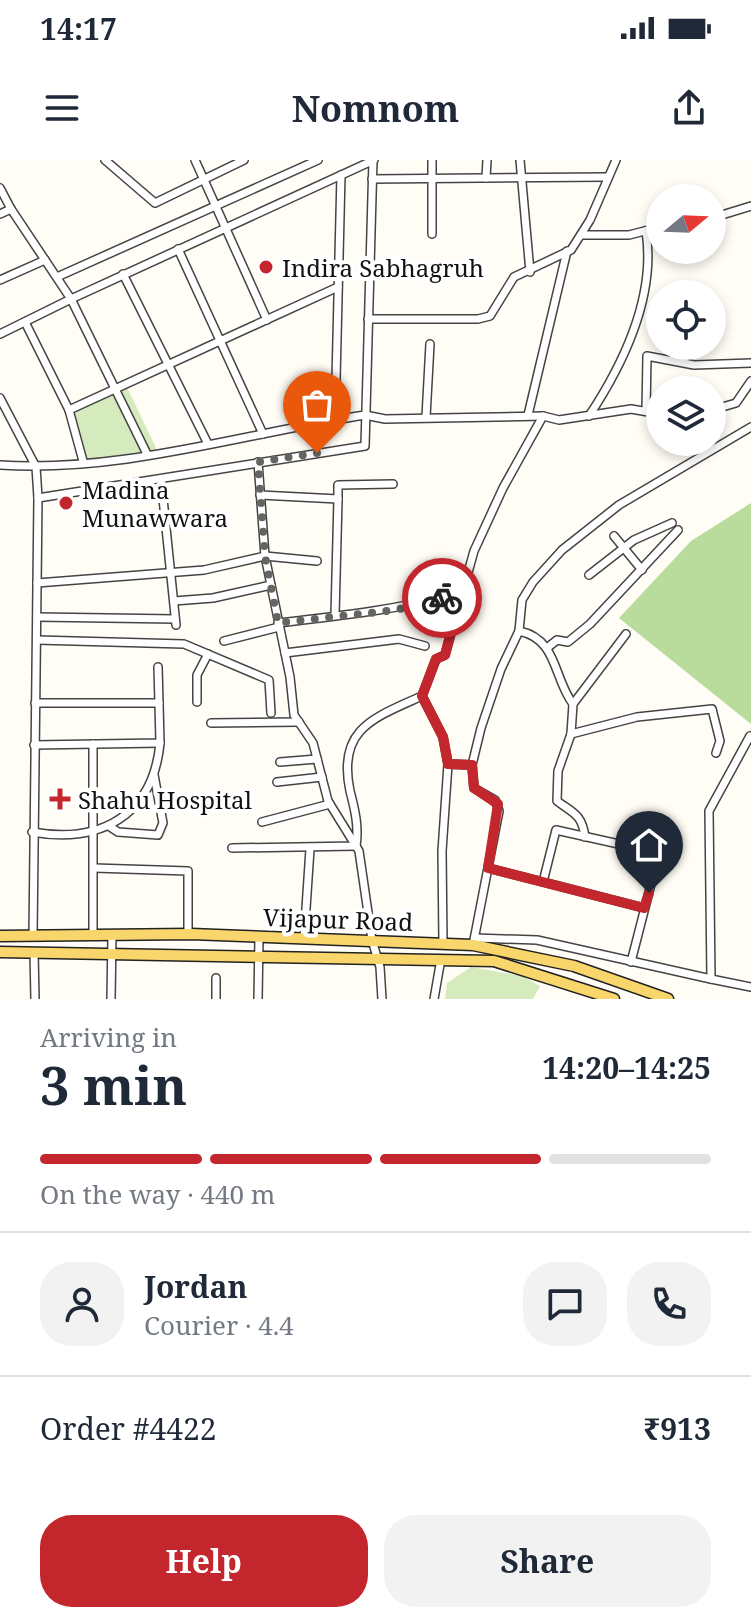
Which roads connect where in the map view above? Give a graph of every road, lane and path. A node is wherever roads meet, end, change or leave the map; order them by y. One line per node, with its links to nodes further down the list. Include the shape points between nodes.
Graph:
1 (105, 160): 16 (street, via 155,203)
2 (195, 160): 16 (street)
3 (243, 160): 16 (street)
4 (318, 160): 18 (street)
5 (373, 160): 10 (street); 14 (street)
6 (432, 160): 15 (street)
7 (487, 160): 12 (street)
8 (520, 160): 13 (street)
9 (616, 160): 11 (street)
10 (341, 175): 23 (street); 35 (street)
11 (607, 177): 13 (street); 26 (street)
12 (486, 178): 13 (street); 15 (street)
13 (522, 178): 31 (street)
14 (372, 179): 15 (street); 37 (street)
15 (434, 179): 25 (street)
16 (203, 180): 18 (street)
17 (0, 188): 20 (street)
18 (217, 205): 23 (street); 33 (street)
19 (751, 206): 22 (street)
20 (11, 209): 21 (street); 29 (street)
21 (0, 214)
22 (726, 214)
23 (227, 227): 27 (street); 38 (street)
24 (646, 231): 26 (street)
25 (432, 234)
26 (581, 235): 28 (street)
27 (178, 249): 32 (street); 41 (street)
28 (567, 251): 31 (street); 53 (street)
29 (45, 260): 33 (street); 34 (street)
30 (649, 264): 55 (street, via 628,343)
31 (530, 272): 37 (street, via 514,277 490,316)
32 (123, 274): 36 (street); 44 (street)
33 (57, 277): 36 (street)
34 (0, 280)
35 (338, 287): 38 (street); 57 (street)
36 (71, 299): 39 (street); 47 (street)
37 (368, 319): 52 (street)
38 (267, 320): 41 (street)
39 (25, 322): 40 (street); 50 (street)
40 (0, 334)
41 (220, 341): 44 (street); 59 (street)
42 (430, 344): 56 (street)
43 (751, 363): 45 (street, via 694,365 647,356)
44 (168, 364): 47 (street); 61 (street)
45 (647, 376)
46 (751, 381): 49 (street, via 736,403)
47 (114, 388): 50 (street); 62 (street)
48 (0, 398): 67 (street)
49 (726, 406)
50 (69, 410): 64 (street)
51 (646, 411): 55 (street)
52 (365, 415): 56 (street); 57 (street); 65 (street, via 365,446)
53 (528, 415): 54 (street); 56 (street)
54 (543, 416): 55 (street); 84 (street, via 497,501)
55 (589, 416)
56 (426, 417)
57 (335, 420): 59 (street)
58 (751, 427): 60 (street)
59 (263, 434): 61 (street)
60 (726, 439)
61 (208, 444): 62 (street)
62 (147, 454): 64 (street)
63 (696, 456): 89 (street, via 619,505 546,565 522,600)
64 (83, 461): 67 (street)
65 (258, 462): 68 (street); 70 (street)
66 (0, 465): 67 (street)
67 (36, 467): 71 (street)
68 (161, 479): 71 (street); 80 (street)
69 (393, 484): 72 (street, via 338,485)
70 (260, 495): 72 (street); 77 (street)
71 (38, 498): 82 (street)
72 (338, 499): 86 (street)
73 (672, 523): 76 (street)
74 (678, 530): 79 (street)
75 (614, 536): 76 (street)
76 (624, 548): 79 (street); 81 (street)
77 (265, 556): 78 (street); 80 (street); 83 (street)
78 (317, 561)
79 (642, 570): 94 (street, via 590,624 568,642 557,640)
80 (171, 573): 82 (street); 85 (street)
81 (589, 575)
82 (37, 583): 87 (street)
83 (271, 585): 85 (street); 88 (street)
84 (461, 593): 86 (street, via 396,610); 98 (street, via 445,655 436,659)
85 (174, 601): 87 (street, via 176,622)
86 (335, 615): 88 (street)
87 (37, 617): 91 (street)
88 (279, 625): 92 (street); 95 (street)
89 (519, 631): 94 (street); 115 (street, via 493,692)
90 (626, 634): 102 (street)
91 (37, 640): 96 (street, via 184,644); 100 (street)
92 (224, 641)
93 (425, 646): 95 (street, via 399,639)
94 (547, 648): 102 (street)
95 (285, 653): 104 (street, via 289,698)
96 (208, 654): 99 (street, via 197,675); 103 (street, via 269,680)
97 (158, 667): 101 (street)
98 (422, 696): 114 (street, via 443,737); 125 (street, via 369,722 350,744)
99 (197, 702)
100 (35, 703): 101 (street); 110 (street)
101 (159, 703): 108 (street)
102 (573, 704): 106 (street)
103 (271, 713)
104 (299, 722): 105 (street); 112 (street)
105 (211, 723)
106 (571, 734): 111 (street, via 637,717 712,709 720,741); 124 (street, via 558,771 557,801 572,807 583,822)
107 (750, 736): 150 (street, via 709,811)
108 (160, 743): 109 (street); 116 (street)
109 (93, 744): 110 (street); 123 (street)
110 (34, 745): 122 (street)
111 (716, 753)
112 (317, 759): 113 (street); 117 (street)
113 (280, 762)
114 (448, 764): 115 (street); 141 (street)
115 (472, 765): 129 (street, via 474,788 498,804)
116 (154, 775): 121 (street, via 140,798); 121 (street, via 163,823 158,835 118,832)
117 (322, 777): 118 (street); 119 (street)
118 (277, 782)
119 (330, 804): 120 (street); 125 (street)
120 (262, 822)
121 (109, 826): 123 (street)
122 (32, 832): 123 (street); 136 (street)
123 (95, 832): 128 (street)
124 (585, 837): 130 (street, via 556,830); 131 (street, via 659,853)
125 (356, 846): 127 (street); 139 (street)
126 (232, 848): 127 (street)
127 (310, 849): 138 (street)
128 (94, 868): 132 (street, via 188,871); 133 (street)
129 (488, 868): 130 (street); 140 (street)
130 (543, 882): 131 (street)
131 (644, 908): 148 (street)
132 (188, 934): 134 (main road, Vijapur Road); 137 (main road, Vijapur Road)
133 (93, 935): 134 (main road, Vijapur Road); 136 (main road, Vijapur Road)
134 (112, 935): 144 (street)
135 (0, 936): 136 (main road, Vijapur Road)
136 (33, 936)
137 (259, 937): 138 (main road, Vijapur Road); 145 (street)
138 (304, 938): 139 (main road, Vijapur Road)
139 (372, 940): 141 (main road, Vijapur Road); 146 (street)
140 (474, 941): 141 (main road, Vijapur Road); 148 (street, via 537,940); 159 (main road, Vijapur Road, via 574,966)
141 (443, 943)
142 (0, 952): 143 (main road, Vijapur Road)
143 (34, 952): 144 (main road, Vijapur Road); 152 (street)
144 (112, 953): 145 (main road, Vijapur Road); 153 (street)
145 (259, 955): 146 (main road, Vijapur Road); 155 (street)
146 (377, 958): 147 (main road, Vijapur Road); 156 (street)
147 (441, 959): 157 (street); 158 (main road, Vijapur Road, via 494,961)
148 (631, 962): 150 (street)
149 (216, 978): 154 (street)
150 (711, 979): 151 (street)
151 (751, 987)
152 (35, 999)
153 (111, 999)
154 (216, 999)
155 (258, 999)
156 (382, 999)
157 (434, 999)
158 (614, 999)
159 (668, 999)

